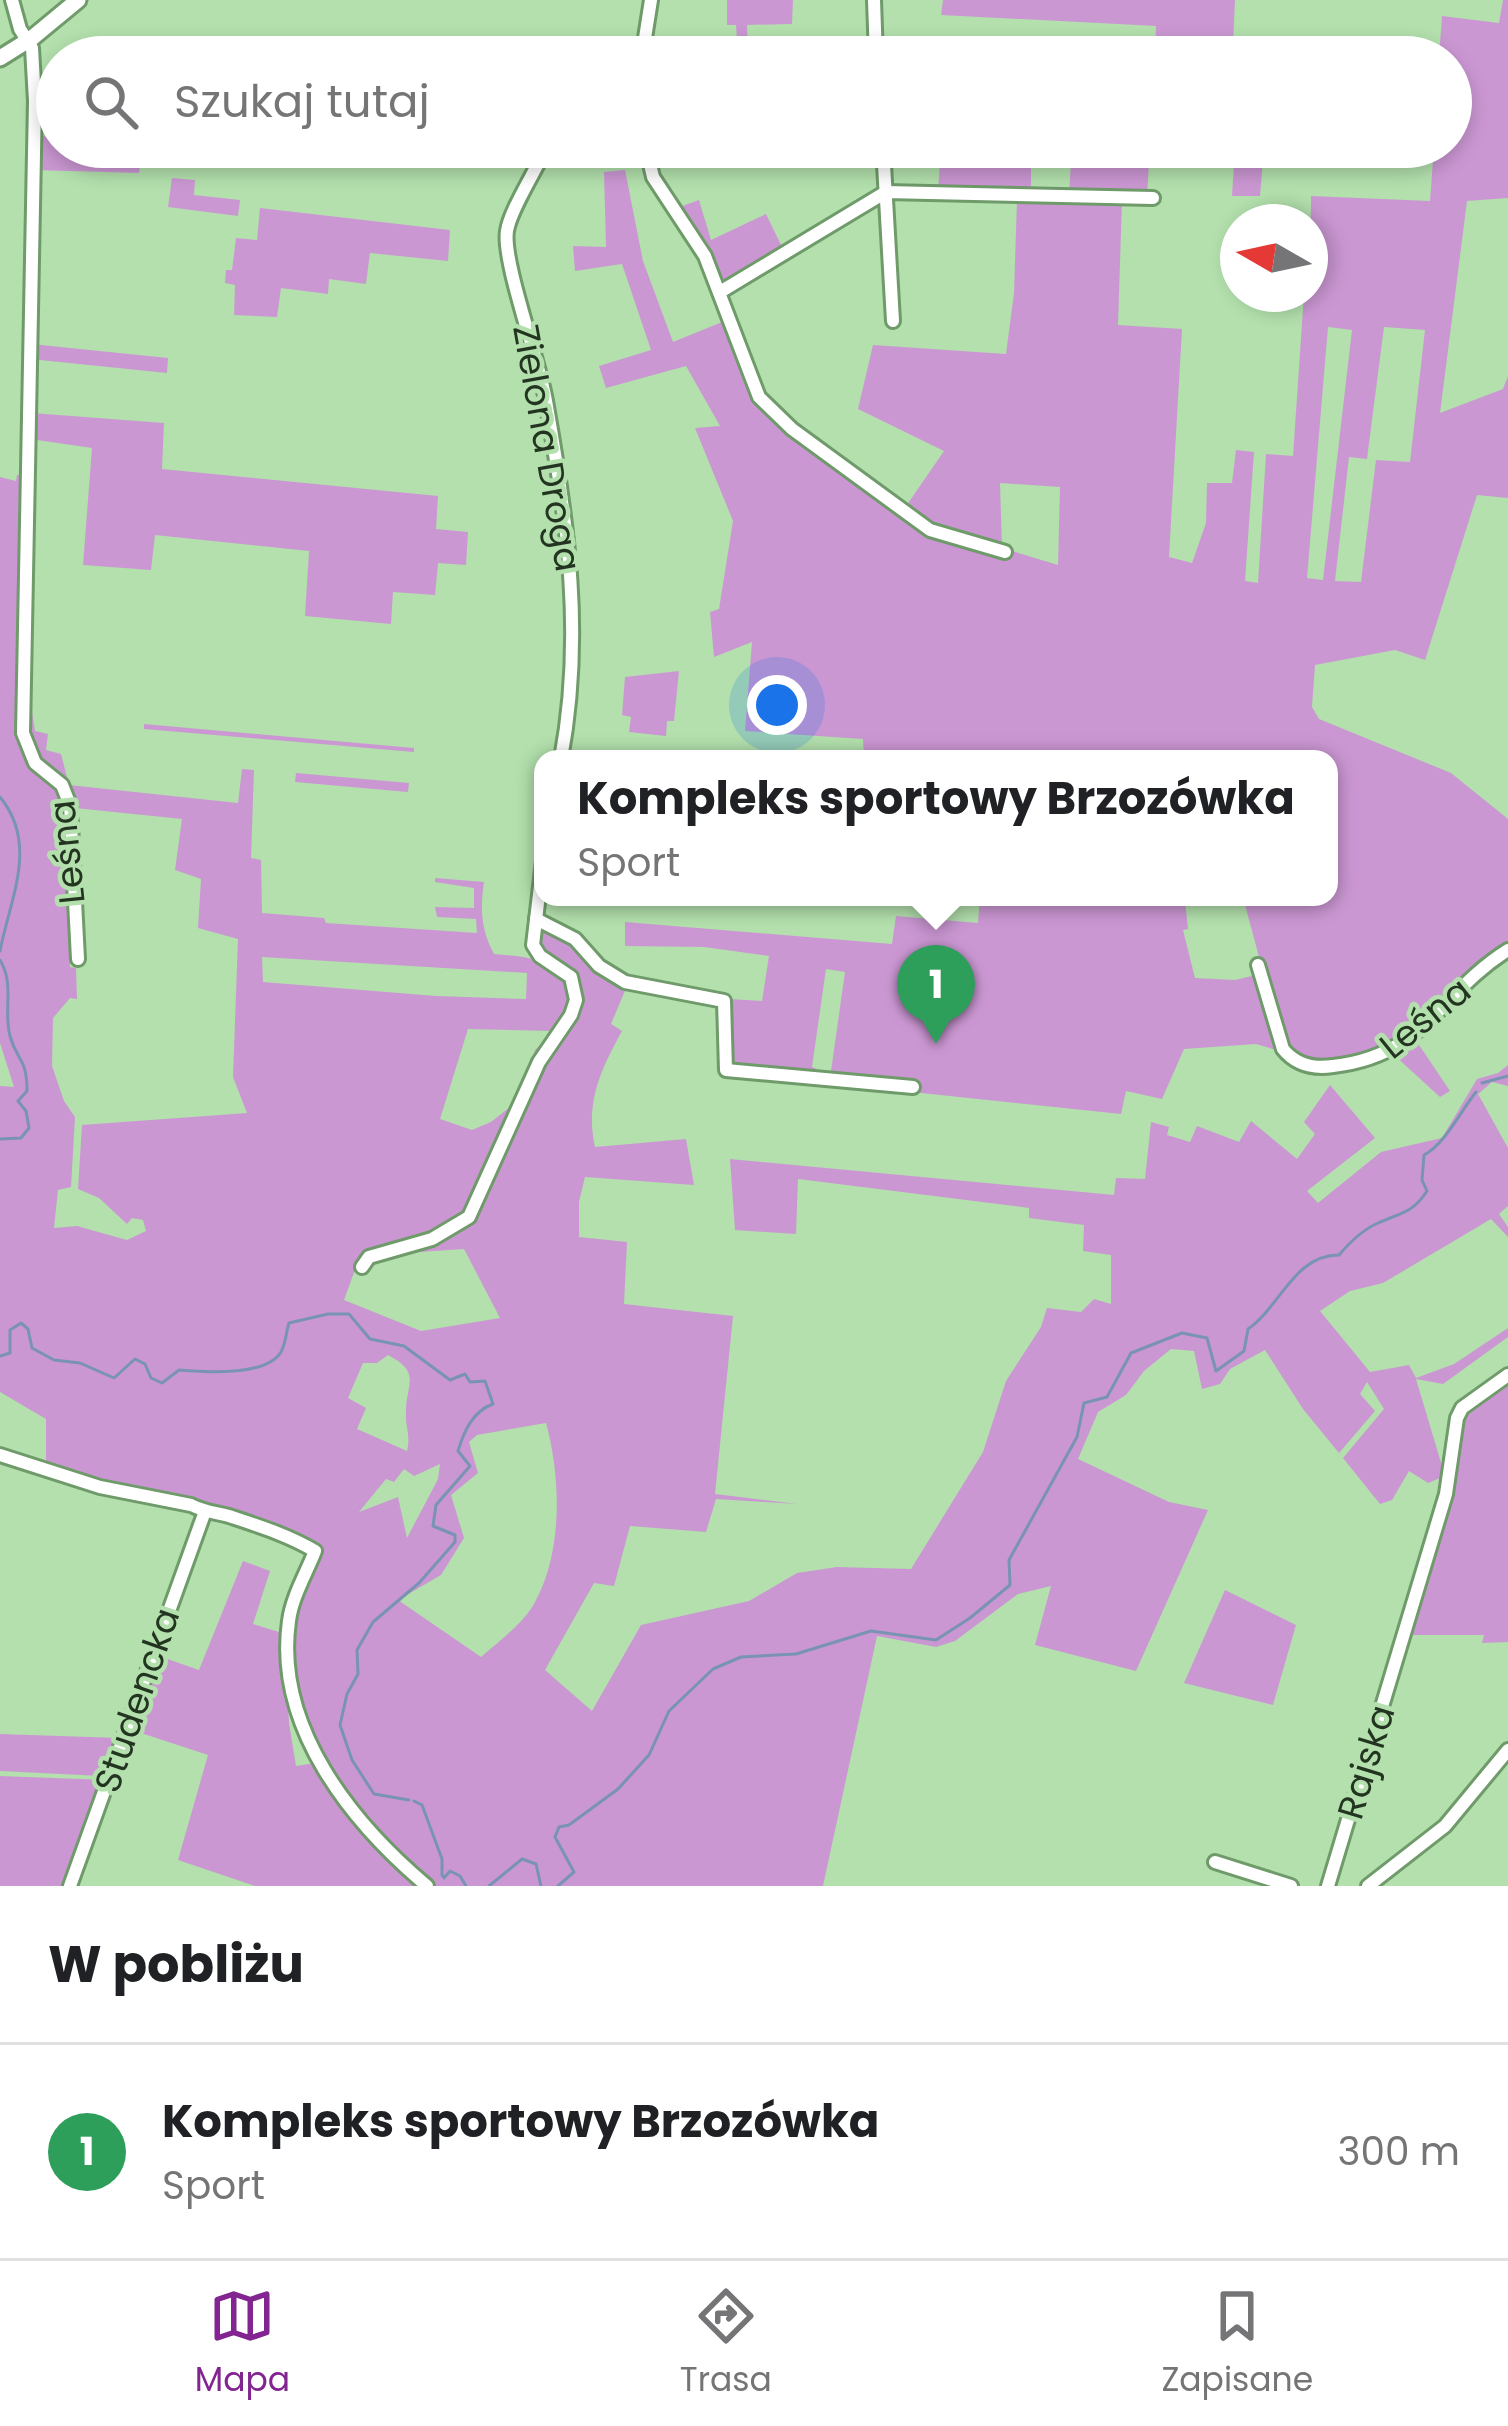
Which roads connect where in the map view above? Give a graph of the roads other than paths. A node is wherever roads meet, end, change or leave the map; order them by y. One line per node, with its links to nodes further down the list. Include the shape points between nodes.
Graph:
1 (12, 0): 7 (street, Leśna)
2 (78, 0): 7 (main road)
3 (651, 0): 5 (street)
4 (874, 0): 6 (street)
5 (645, 36)
6 (875, 36)
7 (26, 41): 8 (main road); 21 (street, Leśna, via 35,101 23,733 34,763 62,784 70,805)
8 (0, 58)
9 (536, 168): 17 (street, Zielona Droga, via 506,231 546,400 568,554 575,637)
10 (651, 168): 14 (street)
11 (884, 168): 12 (street)
12 (886, 192): 13 (street); 14 (street); 15 (street)
13 (1153, 198)
14 (720, 292): 16 (street, via 759,398 792,429 930,530)
15 (893, 321)
16 (1005, 552)
17 (563, 750)
18 (538, 906): 19 (street)
19 (536, 919): 23 (street, via 625,982 724,1001 726,1070); 24 (street, via 533,945 571,977 571,1015 539,1062 469,1217 432,1239 369,1257)
20 (1508, 950): 22 (street, Leśna, via 1400,1046 1368,1062 1314,1068 1282,1049)
21 (78, 959)
22 (1258, 965)
23 (913, 1087)
24 (362, 1267)
25 (1508, 1375): 33 (street, Rajska, via 1457,1418 1446,1494)
26 (0, 1455): 27 (street)
27 (204, 1514): 30 (street, Studencka); 31 (street, via 266,1528 315,1551 289,1621 297,1707 327,1778)
28 (1508, 1750): 34 (street, via 1445,1826)
29 (1215, 1862): 32 (street)
30 (70, 1886)
31 (427, 1886)
32 (1291, 1886)
33 (1328, 1886)
34 (1368, 1886)

